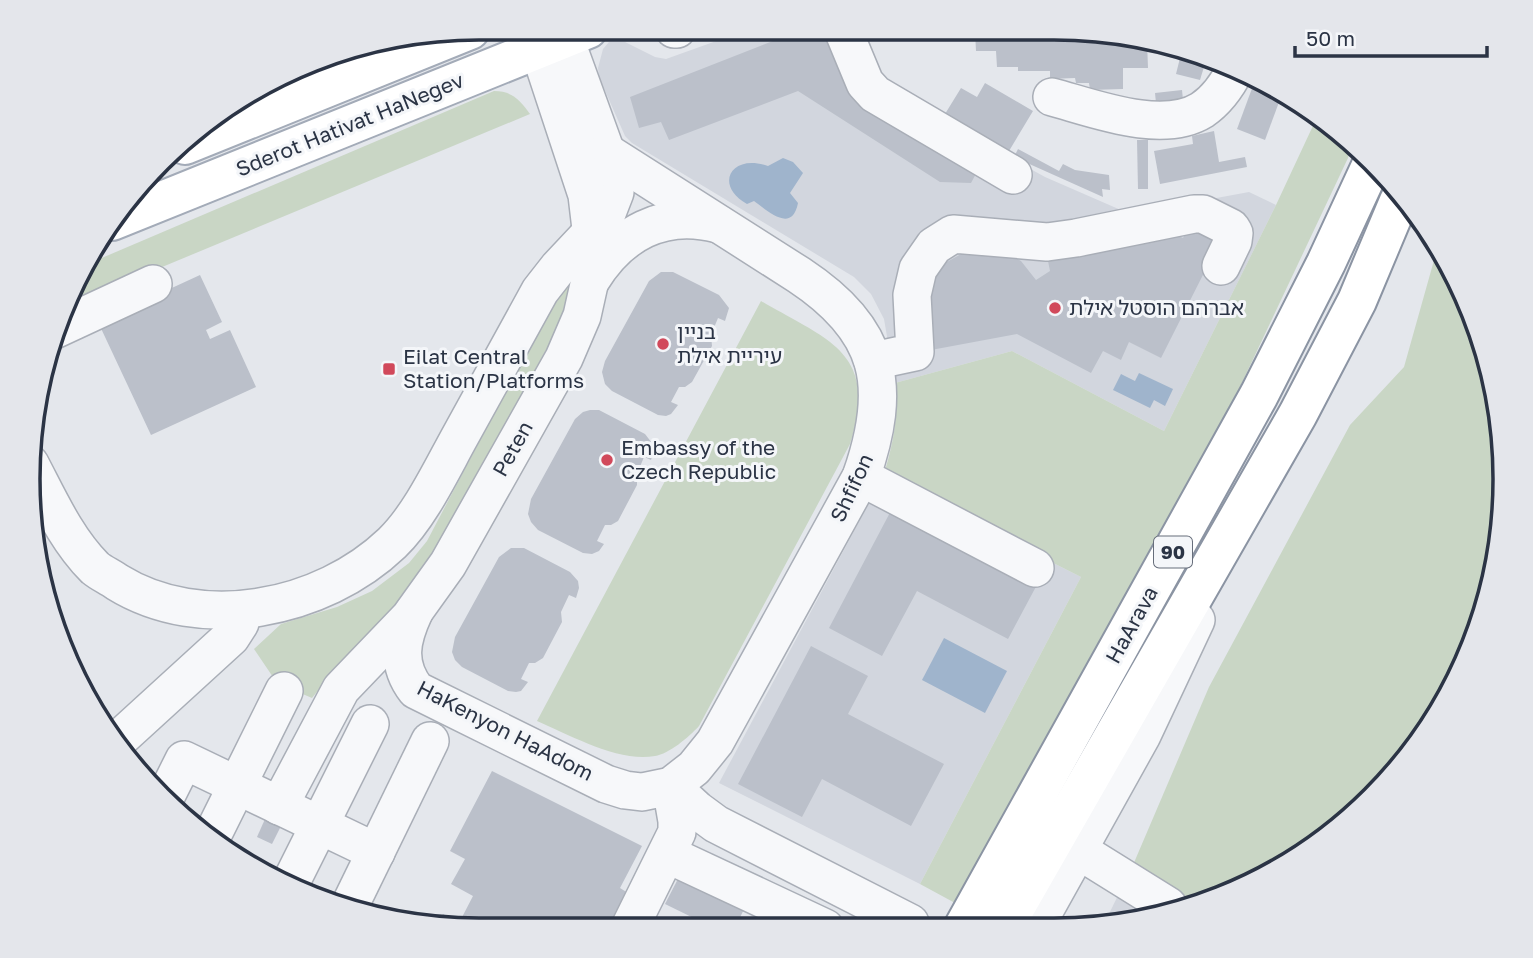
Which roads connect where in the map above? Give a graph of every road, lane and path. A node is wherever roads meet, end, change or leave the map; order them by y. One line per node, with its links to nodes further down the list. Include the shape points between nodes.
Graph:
1 (543, 40): 13 (main road, Sderot Hativat HaNegev)
2 (558, 40): 15 (street, Peten)
3 (559, 40): 9 (street, Peten)
4 (847, 40): 11 (street, via 865,83 875,94)
5 (440, 42): 8 (main road, Sderot Hativat HaNegev)
6 (1230, 77): 7 (street, via 1200,111 1180,119 1133,118)
7 (1052, 97)
8 (205, 136)
9 (606, 152): 14 (street, Shfifon); 15 (street, Peten, via 615,192 609,212)
10 (1368, 173): 48 (main road, HaArava / 90, via 1247,417)
11 (1013, 175)
12 (1397, 206): 23 (main road, HaArava / 90, via 1337,342)
13 (130, 213)
14 (722, 226): 17 (street, via 685,220 648,227 616,247); 20 (street, Shfifon, via 826,292 862,335)
15 (593, 234): 17 (street, Peten); 25 (street, via 540,291 428,496 393,542 348,577 296,600)
16 (1221, 266): 20 (street, via 1234,233 1203,214 1047,242 953,234 934,246 918,269 912,295 915,352)
17 (591, 280): 26 (street, Peten, via 564,358 448,564)
18 (153, 284): 19 (street)
19 (70, 323)
20 (873, 361): 21 (street, Shfifon, via 878,416)
21 (860, 477): 24 (street); 34 (street, Shfifon, via 715,742 694,768)
22 (40, 483): 25 (street, via 64,529 96,568 138,595 188,608)
23 (1226, 540): 39 (street, via 1167,685); 49 (main road, HaArava / 90)
24 (1035, 568)
25 (242, 610): 31 (street, via 231,637)
26 (414, 612): 27 (street, HaKenyon HaAdom, via 401,660); 29 (street, via 352,675)
27 (416, 690): 29 (street, via 379,687); 34 (street, HaKenyon HaAdom, via 606,783 642,792)
28 (284, 691): 33 (street)
29 (332, 703): 36 (street)
30 (370, 724): 37 (street)
31 (123, 735)
32 (430, 741): 40 (street)
33 (237, 785): 35 (street, via 184,760); 36 (street); 38 (street)
34 (671, 786): 41 (street, via 677,832); 47 (street, via 716,824)
35 (169, 789)
36 (279, 806): 37 (street)
37 (320, 825): 40 (street); 42 (street)
38 (215, 829)
39 (1078, 850): 44 (street); 50 (street)
40 (376, 852): 43 (street)
41 (667, 854): 45 (street); 46 (street)
42 (294, 877)
43 (353, 899)
44 (1164, 904)
45 (635, 918)
46 (804, 918)
47 (900, 918)
48 (969, 918)
49 (1009, 918)
50 (1040, 918)

